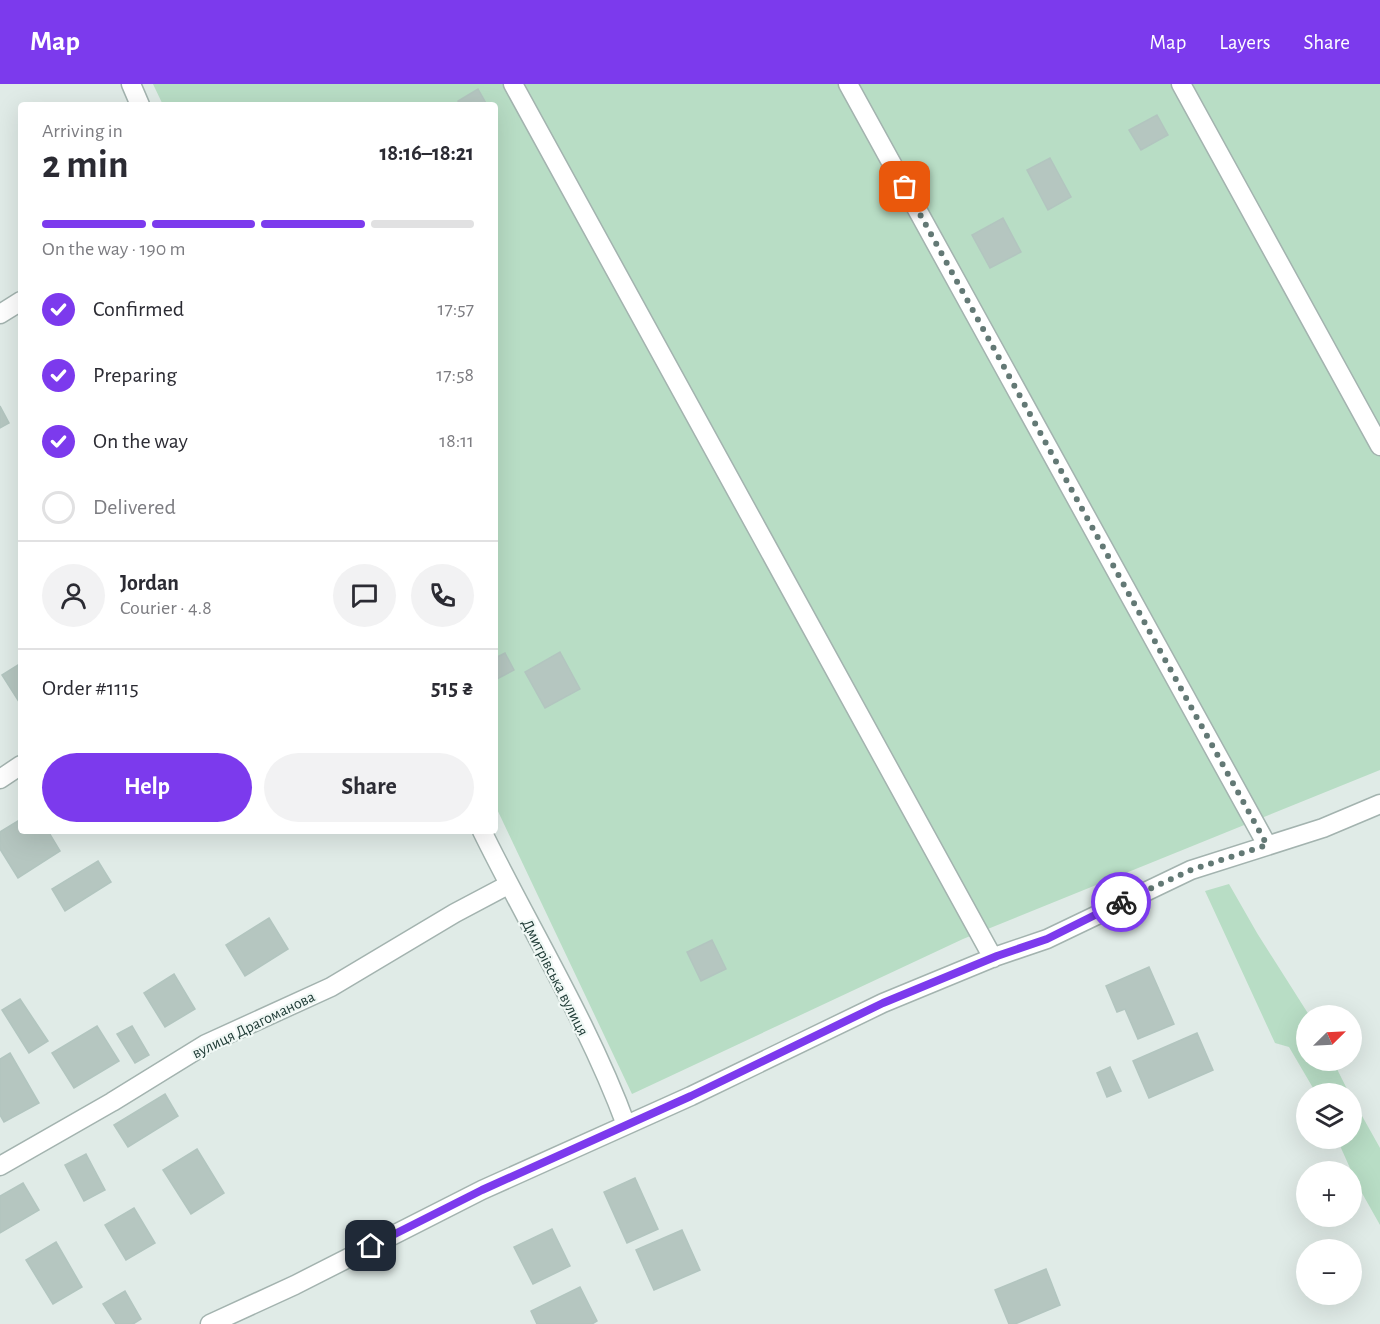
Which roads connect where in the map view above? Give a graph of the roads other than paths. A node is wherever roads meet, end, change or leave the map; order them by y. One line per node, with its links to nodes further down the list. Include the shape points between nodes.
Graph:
1 (130, 84): 5 (street)
2 (513, 84): 15 (street)
3 (848, 84): 13 (street)
4 (1181, 84): 8 (street)
5 (139, 102)
6 (18, 303): 7 (street)
7 (0, 314)
8 (1380, 446)
9 (18, 767): 10 (street)
10 (0, 779)
11 (1380, 804): 13 (street, via 1323,828)
12 (483, 834): 14 (street, Дмитрівська вулиця)
13 (1267, 845): 15 (street, via 1191,870 1047,939)
14 (508, 885): 16 (street, Дмитрівська вулиця, via 593,1047); 17 (street, вулиця Драгоманова, via 331,987 207,1044)
15 (993, 958): 16 (street, via 883,1003)
16 (626, 1125): 18 (street, via 491,1185 306,1280)
17 (0, 1166)
18 (210, 1324)

